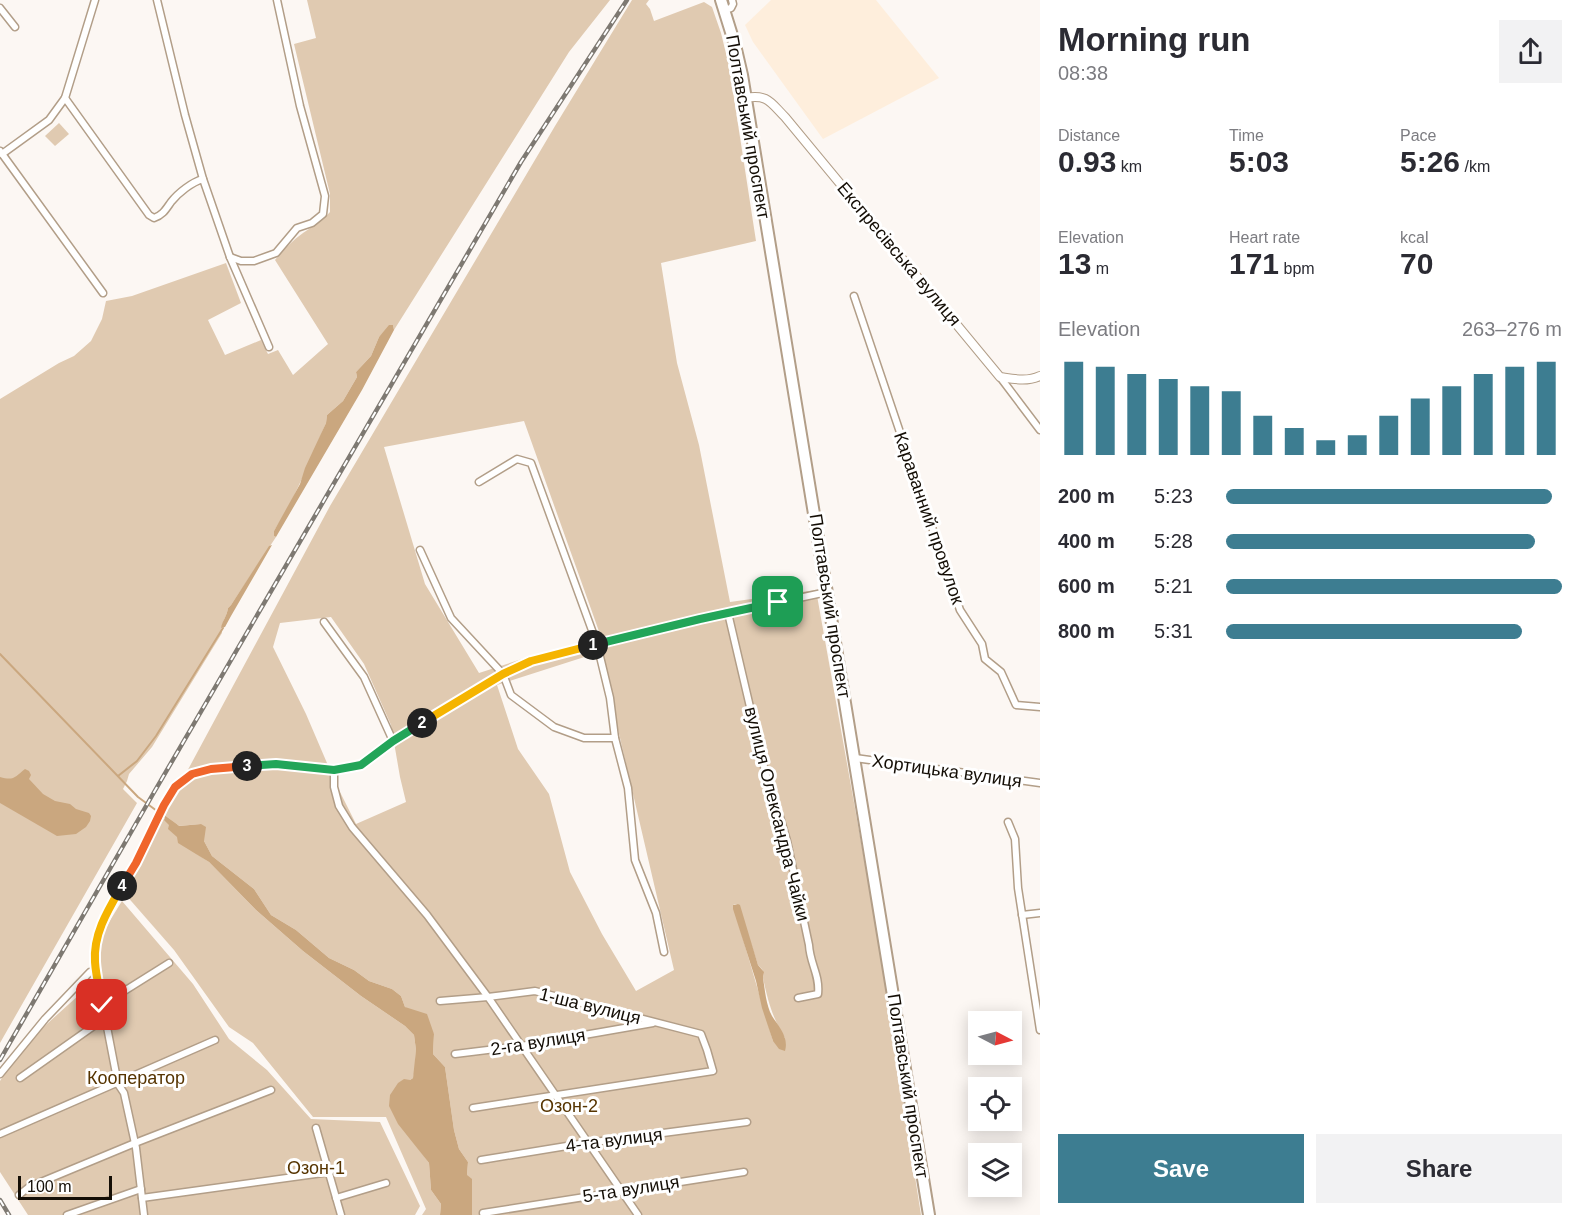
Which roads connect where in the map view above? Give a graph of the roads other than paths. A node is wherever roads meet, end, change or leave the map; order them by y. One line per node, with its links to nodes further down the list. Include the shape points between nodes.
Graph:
1 (95, 0): 8 (street)
2 (157, 0): 11 (street)
3 (277, 0): 12 (street, via 325,196 323,213 312,223 297,228 276,253 254,261)
4 (732, 0): 5 (street, via 731,8)
5 (722, 5): 9 (highway, Полтавський проспект, via 740,62)
6 (0, 8): 7 (street)
7 (15, 27)
8 (65, 98): 10 (street, via 48,120); 11 (street, via 154,218)
9 (745, 98): 17 (street, Експресівська вулиця, via 766,98 785,117); 21 (highway, Полтавський проспект)
10 (1, 152): 13 (street)
11 (203, 179): 12 (street)
12 (230, 257): 15 (street)
13 (103, 293)
14 (854, 296): 26 (street, Караванний провулок, via 960,610 982,644 985,659 1000,672 1016,705)
15 (269, 347)
16 (1040, 376): 17 (street, via 1027,380)
17 (1000, 377): 18 (street, Експресівська вулиця)
18 (1040, 430)
19 (479, 482): 24 (street, via 517,459 531,463)
20 (420, 550): 25 (street, via 452,618)
21 (827, 592): 22 (street); 29 (highway, Полтавський проспект)
22 (728, 613): 24 (street); 39 (street, вулиця Олександра Чайки, via 772,806 780,817 787,841 809,956 819,981 818,994)
23 (324, 622): 28 (street, via 364,677)
24 (597, 644): 25 (street, via 531,661); 27 (street)
25 (503, 674): 27 (street, via 511,695 554,727 584,738); 28 (street)
26 (1040, 707)
27 (615, 738): 35 (street, via 628,788 635,860 656,913)
28 (393, 741): 30 (street, via 361,765)
29 (855, 758): 31 (street, Хортицька вулиця); 73 (highway, Полтавський проспект)
30 (334, 770): 37 (street, via 276,764 211,769 192,774 175,787 102,922); 38 (street, via 339,806 352,827 427,915)
31 (1040, 783)
32 (1008, 822): 34 (street, via 1014,839)
33 (1040, 913): 34 (street)
34 (1022, 915): 44 (street)
35 (664, 952)
36 (169, 963): 41 (street)
37 (96, 970): 41 (street); 48 (street, via 60,1003)
38 (488, 997): 40 (street, 1-ша вулиця); 43 (street, 1-ша вулиця, via 535,991); 46 (street)
39 (798, 998)
40 (440, 1001)
41 (102, 1005): 42 (street)
42 (105, 1018): 49 (street); 50 (street)
43 (656, 1023): 46 (street, 2-га вулиця); 52 (street, 1-ша вулиця, via 701,1034 713,1071)
44 (1040, 1030)
45 (215, 1040): 50 (street)
46 (521, 1046): 47 (street, 2-га вулиця); 52 (street)
47 (455, 1054)
48 (0, 1074)
49 (20, 1078)
50 (118, 1084): 56 (street); 57 (street, via 124,1093)
51 (271, 1090): 57 (street)
52 (555, 1096): 53 (street); 58 (street)
53 (473, 1108)
54 (747, 1122): 58 (street, 4-та вулиця)
55 (316, 1128): 60 (street)
56 (0, 1134)
57 (135, 1143): 63 (street); 65 (street, via 29,1187)
58 (589, 1144): 59 (street, 4-та вулиця); 64 (street)
59 (481, 1160)
60 (330, 1172): 66 (street); 67 (street)
61 (744, 1172): 64 (street, 5-та вулиця)
62 (386, 1183): 67 (street)
63 (141, 1189): 66 (street); 69 (street)
64 (622, 1191): 68 (street, 5-та вулиця); 72 (street)
65 (19, 1195)
66 (142, 1198): 70 (street)
67 (336, 1198): 71 (street)
68 (483, 1213)
69 (67, 1215)
70 (144, 1215)
71 (341, 1215)
72 (638, 1215)
73 (929, 1215)

